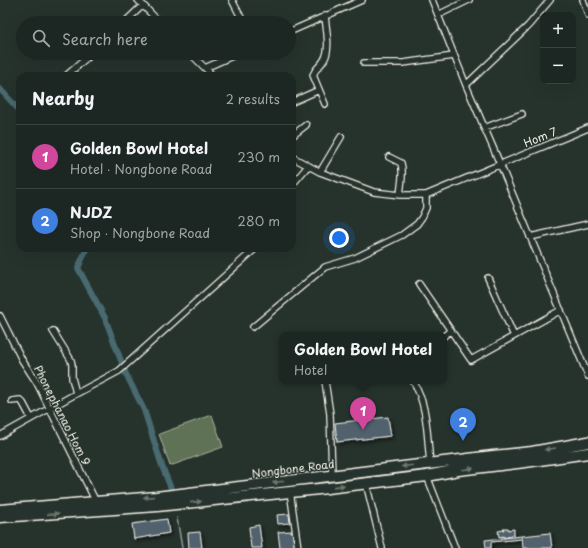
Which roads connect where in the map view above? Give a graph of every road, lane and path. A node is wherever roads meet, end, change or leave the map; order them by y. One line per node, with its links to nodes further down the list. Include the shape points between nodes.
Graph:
1 (138, 0): 8 (street)
2 (232, 0): 13 (street)
3 (362, 0): 14 (street)
4 (432, 0): 9 (street)
5 (469, 0): 9 (street)
6 (550, 0): 24 (street, via 528,26)
7 (583, 0): 10 (street)
8 (143, 5): 11 (street); 12 (street)
9 (438, 15): 16 (street)
10 (588, 15)
11 (131, 16)
12 (153, 16)
13 (240, 16)
14 (325, 16): 15 (street); 25 (street, via 328,53 313,75)
15 (296, 29)
16 (454, 56): 20 (street, via 403,63); 24 (street)
17 (84, 60): 22 (street)
18 (197, 60): 21 (street)
19 (223, 60): 21 (street)
20 (364, 63)
21 (205, 68): 23 (street)
22 (71, 72)
23 (209, 72)
24 (466, 85): 30 (street)
25 (319, 90): 26 (street); 27 (street)
26 (296, 100)
27 (325, 104)
28 (522, 114): 30 (street)
29 (306, 125): 32 (street)
30 (484, 128): 36 (street)
31 (588, 128): 36 (street, Hom 7)
32 (296, 133)
33 (341, 138): 38 (street)
34 (388, 157): 40 (street, via 402,166)
35 (296, 159): 37 (street)
36 (500, 164): 41 (street, Hom 7); 43 (street)
37 (308, 166): 38 (street); 39 (street)
38 (320, 172): 40 (street, via 374,192)
39 (296, 180)
40 (400, 195): 41 (street)
41 (426, 195): 49 (street, via 426,208 417,224 402,235 355,258 325,267)
42 (588, 224): 43 (street)
43 (530, 237): 47 (street)
44 (252, 252): 57 (street, via 119,371)
45 (488, 278): 53 (street)
46 (418, 284): 50 (street)
47 (560, 310): 53 (street); 54 (street)
48 (0, 316): 59 (street, Phonephanao Hom 9)
49 (253, 327)
50 (451, 330): 52 (street); 53 (street, via 471,360)
51 (52, 331): 57 (street, via 71,360)
52 (447, 333)
53 (514, 336)
54 (588, 376)
55 (325, 384): 65 (street, via 330,414)
56 (415, 384): 64 (street, via 424,406)
57 (76, 394): 59 (street)
58 (12, 401): 60 (street, via 20,400)
59 (50, 408): 60 (street); 71 (street, Phonephanao Hom 9)
60 (31, 418): 61 (street)
61 (0, 436)
62 (588, 442): 64 (highway, Nongbone Road, one-way to 64, via 532,452)
63 (588, 453): 66 (highway, Nongbone Road, one-way to 63)
64 (430, 463): 65 (highway, Nongbone Road, one-way to 65)
65 (332, 475): 67 (highway, Nongbone Road)
66 (427, 476): 68 (highway, Nongbone Road); 76 (street)
67 (317, 477): 69 (highway); 71 (highway, Nongbone Road, one-way to 71)
68 (366, 483): 69 (highway, Nongbone Road, one-way to 68); 75 (street)
69 (319, 489): 70 (highway, Nongbone Road)
70 (290, 491): 73 (highway, Nongbone Road, one-way to 70, via 157,506); 74 (street)
71 (96, 502): 72 (highway, Nongbone Road)
72 (0, 510)
73 (0, 517)
74 (298, 548)
75 (382, 548)
76 (455, 548)

